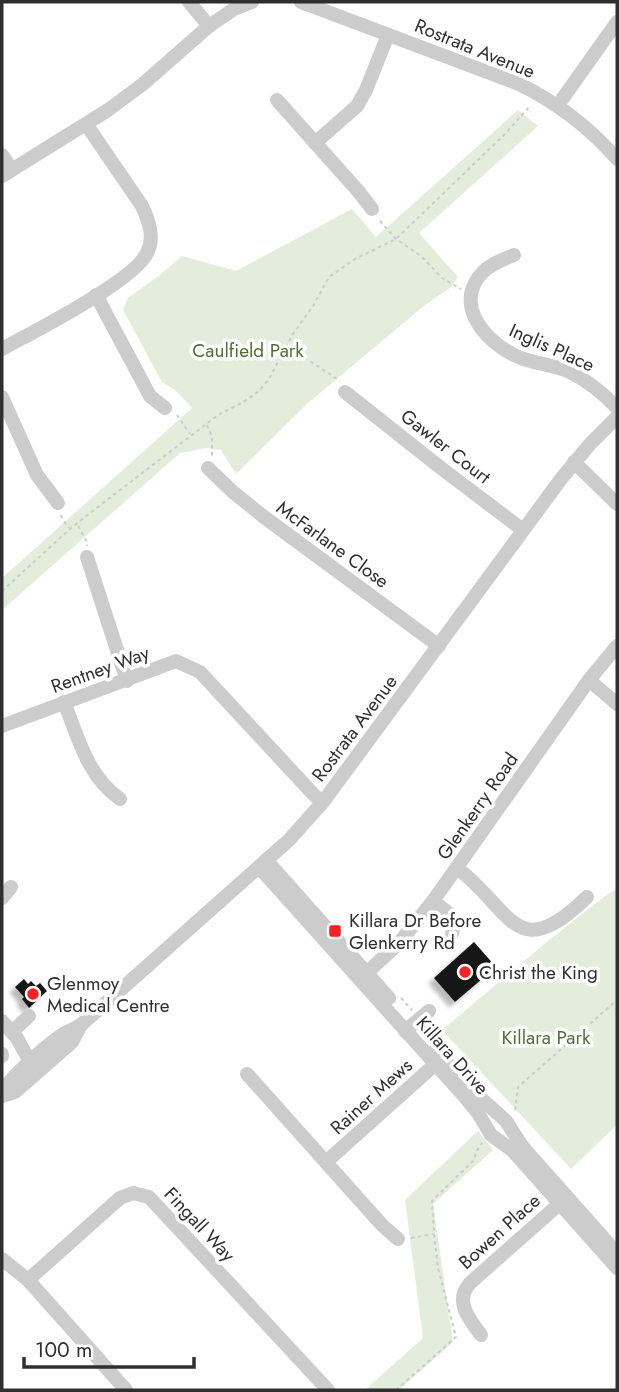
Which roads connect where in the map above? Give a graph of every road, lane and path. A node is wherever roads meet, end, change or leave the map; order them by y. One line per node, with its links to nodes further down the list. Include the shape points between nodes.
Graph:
1 (189, 2): 5 (street)
2 (252, 2): 5 (street)
3 (301, 2): 6 (street, Rostrata Avenue)
4 (617, 22): 9 (street)
5 (209, 26): 10 (street, via 144,84)
6 (388, 35): 7 (street, Rostrata Avenue); 11 (street, via 357,106)
7 (540, 94): 9 (street, Rostrata Avenue); 16 (path)
8 (277, 100): 11 (street)
9 (558, 105): 13 (street, Rostrata Avenue)
10 (86, 124): 14 (street); 19 (street, via 142,206 151,228 148,253 140,264)
11 (315, 143): 15 (street)
12 (2, 155): 14 (street)
13 (617, 159)
14 (7, 173)
15 (372, 209): 16 (path)
16 (396, 239): 18 (path, via 453,286); 20 (path, via 329,277)
17 (514, 255): 18 (street, via 486,269)
18 (472, 292): 25 (street, Inglis Place, via 471,312 502,349 585,380)
19 (96, 295): 21 (street); 24 (street, via 150,396)
20 (287, 346): 22 (path, via 339,379); 27 (path, via 259,391)
21 (2, 349)
22 (345, 392): 35 (street, Gawler Court)
23 (2, 397): 31 (street, via 37,475)
24 (164, 408): 28 (path, via 177,415)
25 (617, 408)
26 (617, 417): 29 (street, Rostrata Avenue)
27 (206, 424): 28 (path); 30 (path, via 213,455)
28 (191, 435): 33 (path)
29 (574, 462): 32 (street); 35 (street, Rostrata Avenue)
30 (208, 468): 38 (street, McFarlane Close, via 264,517)
31 (58, 503): 34 (path)
32 (617, 504)
33 (77, 524): 34 (path); 36 (path, via 87,542)
34 (70, 529): 37 (path)
35 (523, 530): 38 (street, Rostrata Avenue)
36 (87, 557): 41 (street)
37 (2, 592)
38 (439, 646): 46 (street, Rostrata Avenue)
39 (617, 646): 40 (street, Glenkerry Road)
40 (589, 680): 43 (street); 48 (street, Glenkerry Road)
41 (127, 681): 42 (street, Rentney Way); 46 (street, Rentney Way, via 176,661 200,672)
42 (64, 702): 44 (street, Rentney Way); 45 (street, via 95,775)
43 (617, 704)
44 (2, 726)
45 (120, 799)
46 (323, 802): 47 (street, Rostrata Avenue)
47 (263, 864): 52 (street, Killara Drive); 60 (street, Rostrata Avenue, via 81,1026 65,1033)
48 (457, 868): 49 (street, via 507,919 522,928 539,930 554,925); 50 (street, Glenkerry Road)
49 (587, 897)
50 (433, 901): 51 (street, via 451,915 455,923); 52 (street, Glenkerry Road, via 399,943)
51 (452, 933)
52 (363, 976): 57 (street, Killara Drive)
53 (617, 1000): 63 (path, via 518,1087)
54 (429, 1011): 57 (street)
55 (29, 1016): 58 (street)
56 (2, 1021): 58 (street)
57 (409, 1028): 59 (street, Killara Drive)
58 (14, 1035): 60 (street)
59 (439, 1061): 65 (street, Rainer Mews); 66 (street, Killara Drive, via 506,1121); 66 (street, Killara Drive, via 491,1135)
60 (39, 1063): 62 (street, Rostrata Avenue, via 6,1084)
61 (247, 1074): 65 (street, Rainer Mews)
62 (2, 1094)
63 (512, 1115)
64 (483, 1142): 67 (path, via 474,1160 432,1201)
65 (326, 1162): 68 (street, Rainer Mews)
66 (563, 1200): 70 (street, Killara Drive); 72 (street, Bowen Place, via 470,1283 463,1304)
67 (434, 1234): 68 (path); 75 (path, via 456,1337)
68 (398, 1239)
69 (2, 1259): 71 (street)
70 (616, 1259)
71 (28, 1280): 73 (street); 74 (street, Fingall Way, via 120,1198 133,1194 149,1197)
72 (481, 1335)
73 (126, 1390)
74 (328, 1390)
75 (396, 1390)

